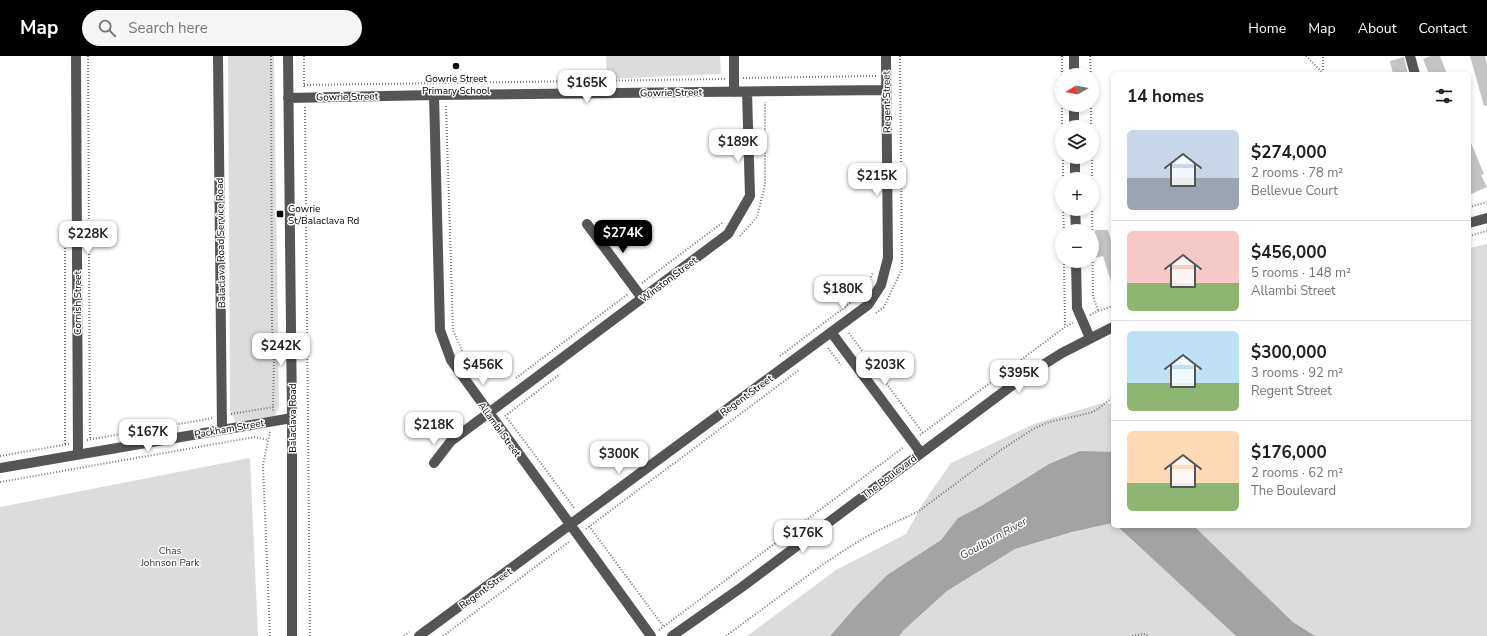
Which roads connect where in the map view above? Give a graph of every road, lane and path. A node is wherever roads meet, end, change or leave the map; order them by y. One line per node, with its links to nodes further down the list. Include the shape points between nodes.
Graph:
1 (76, 56): 71 (street, Cornish Street)
2 (88, 56): 68 (path)
3 (218, 56): 63 (street, Balaclava Road Service Road)
4 (271, 56): 61 (path)
5 (288, 56): 30 (street, Balaclava Road)
6 (304, 56): 24 (path)
7 (734, 56): 23 (street)
8 (886, 56): 25 (street, Regent Street)
9 (900, 56): 48 (path, via 902,269 884,306)
10 (1062, 56): 16 (path)
11 (1074, 56): 17 (street)
12 (1090, 56): 18 (path)
13 (1306, 56): 20 (path)
14 (1323, 56): 21 (path)
15 (1410, 56): 22 (street)
16 (1062, 68)
17 (1074, 68)
18 (1091, 68)
19 (876, 70): 23 (path, via 876,76)
20 (1322, 72)
21 (1323, 72)
22 (1414, 72)
23 (734, 78): 24 (path); 26 (street)
24 (304, 85): 29 (path)
25 (886, 90): 27 (street, Gowrie Street); 53 (street, Regent Street, via 888,258 880,285 868,305)
26 (734, 92): 27 (street, Gowrie Street); 28 (street, Gowrie Street)
27 (748, 92): 45 (street, Winston Street, via 750,196 728,234)
28 (434, 95): 29 (street, Gowrie Street); 62 (street, Allambi Street, via 440,330 450,360)
29 (304, 97): 30 (street, Gowrie Street); 85 (path)
30 (288, 98): 64 (street, Balaclava Road)
31 (1487, 202): 32 (path)
32 (1471, 206)
33 (1092, 216): 47 (path, via 1093,296)
34 (1487, 218): 37 (street)
35 (65, 222): 72 (path)
36 (723, 222): 44 (path)
37 (1471, 222)
38 (587, 224): 44 (street)
39 (1487, 231): 40 (path)
40 (1471, 235)
41 (876, 266): 57 (path, via 863,293)
42 (1064, 268): 50 (path)
43 (1076, 268): 49 (street, via 1077,308)
44 (635, 288): 45 (street); 59 (path)
45 (642, 298): 62 (street, Winston Street)
46 (1111, 307): 47 (path)
47 (1098, 311): 49 (path)
48 (872, 315)
49 (1081, 319): 50 (path); 54 (street)
50 (1065, 327): 67 (path)
51 (1111, 328): 54 (street, The Boulevard)
52 (854, 329): 67 (path, via 849,333)
53 (831, 332): 55 (street); 80 (street, Regent Street)
54 (1090, 338): 73 (street, The Boulevard, via 1022,378)
55 (838, 341): 56 (path); 70 (street)
56 (828, 348)
57 (774, 360)
58 (803, 367): 81 (path)
59 (510, 383)
60 (1111, 399): 90 (path, via 1090,413 1050,422 1033,429 998,452 919,512 877,531 822,565)
61 (273, 407): 63 (path); 65 (path)
62 (489, 413): 76 (street, Winston Street, via 451,441); 80 (street, Allambi Street)
63 (222, 416): 66 (street, Balaclava Road Service Road); 68 (path)
64 (292, 418): 65 (street, Packham Street); 84 (street, Balaclava Road)
65 (272, 421): 66 (street, Packham Street); 69 (path)
66 (222, 429): 74 (street, Packham Street)
67 (923, 433): 70 (path)
68 (90, 440): 71 (path)
69 (268, 440): 78 (path, via 255,437); 83 (path, via 263,465)
70 (912, 441): 73 (street); 88 (path)
71 (78, 442): 72 (path); 74 (street, Cornish Street)
72 (65, 444): 75 (path)
73 (921, 453): 89 (street, The Boulevard)
74 (78, 454): 77 (street, Packham Street)
75 (0, 456)
76 (434, 463)
77 (0, 468)
78 (0, 482)
79 (575, 508): 80 (path)
80 (565, 524): 81 (street, Allambi Street); 81 (path); 82 (street, Regent Street)
81 (574, 538): 87 (path); 88 (street, Allambi Street)
82 (415, 634): 86 (path)
83 (270, 636)
84 (292, 636)
85 (310, 636)
86 (404, 636)
87 (443, 636)
88 (651, 636)
89 (672, 636)
90 (726, 636)
91 (1132, 636): 92 (path)
92 (1149, 636)

